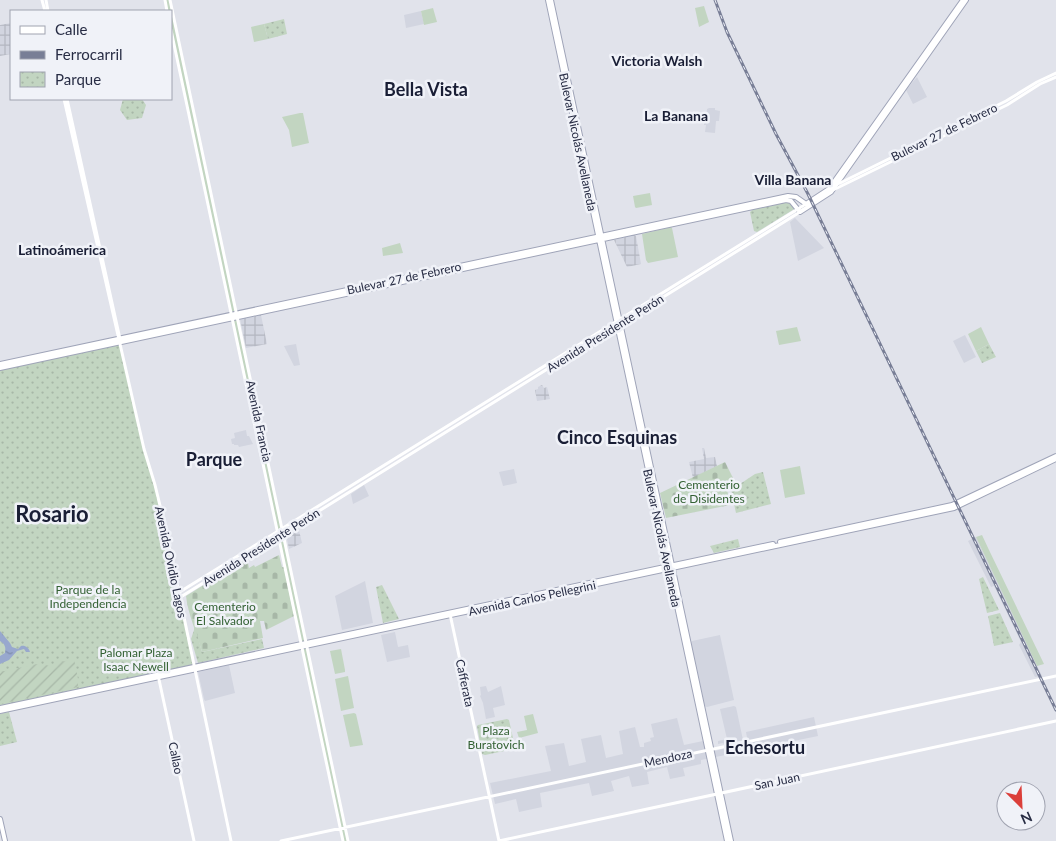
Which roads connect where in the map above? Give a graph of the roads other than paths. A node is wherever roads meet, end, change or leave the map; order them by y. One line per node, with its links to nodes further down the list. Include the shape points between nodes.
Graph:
1 (170, 0): 16 (main road, Avenida Francia)
2 (548, 0): 15 (main road, Bulevar Nicolás Avellaneda)
3 (551, 0): 15 (main road, Bulevar Nicolás Avellaneda)
4 (965, 0): 9 (main road, Avenida Presidente Perón)
5 (172, 35): 16 (main road, Avenida Francia)
6 (1056, 73): 10 (main road, Bulevar 27 de Febrero)
7 (1056, 77): 10 (main road, Bulevar 27 de Febrero, via 1007,105)
8 (66, 100): 18 (main road, Avenida Ovidio Lagos)
9 (847, 167): 10 (main road); 11 (main road, Avenida Presidente Perón); 12 (main road, Avenida Presidente Perón)
10 (853, 178): 11 (main road, Bulevar 27 de Febrero); 12 (main road, Bulevar 27 de Febrero)
11 (837, 184): 12 (main road, Avenida Presidente Perón)
12 (831, 189): 13 (main road, Avenida Presidente Perón); 14 (main road, Avenida Presidente Perón)
13 (806, 204): 14 (main road, Avenida Presidente Perón); 15 (main road, Bulevar 27 de Febrero, via 796,196 788,196)
14 (799, 210): 15 (main road, Bulevar 27 de Febrero, via 792,201 786,200); 17 (main road, Avenida Presidente Perón)
15 (601, 238): 16 (main road, Bulevar 27 de Febrero); 17 (main road, Bulevar Nicolás Avellaneda)
16 (234, 316): 18 (main road, Bulevar 27 de Febrero); 22 (main road, Avenida Francia); 23 (main road, Avenida Francia)
17 (618, 322): 22 (main road, Avenida Presidente Perón); 25 (main road, Bulevar Nicolás Avellaneda)
18 (119, 339): 19 (main road, Bulevar 27 de Febrero); 20 (main road, Bulevar 27 de Febrero); 26 (main road, Avenida Ovidio Lagos)
19 (0, 364)
20 (0, 368)
21 (1056, 457): 25 (main road, Avenida Carlos Pellegrini, via 954,508)
22 (282, 531): 23 (main road, Avenida Presidente Perón); 24 (main road, Avenida Francia)
23 (278, 534): 24 (main road, Avenida Francia); 26 (main road, Avenida Presidente Perón); 27 (main road, Avenida Presidente Perón)
24 (285, 553): 29 (main road, Avenida Francia)
25 (670, 567): 28 (main road, Avenida Carlos Pellegrini); 35 (main road, Bulevar Nicolás Avellaneda)
26 (178, 593): 27 (main road, Avenida Ovidio Lagos)
27 (179, 598): 30 (main road, Avenida Ovidio Lagos)
28 (450, 614): 29 (main road, Avenida Carlos Pellegrini); 37 (main road, Cafferata)
29 (304, 645): 30 (main road, Avenida Carlos Pellegrini); 39 (main road, Avenida Francia); 40 (main road, Avenida Francia)
30 (194, 668): 31 (main road, Avenida Carlos Pellegrini); 43 (main road, Avenida Ovidio Lagos)
31 (158, 676): 33 (main road, Avenida Carlos Pellegrini); 42 (main road, Callao)
32 (1056, 676): 35 (main road, Mendoza)
33 (0, 709)
34 (1056, 721): 36 (main road, San Juan)
35 (709, 749): 36 (main road, Bulevar Nicolás Avellaneda); 37 (main road, Mendoza)
36 (718, 794): 47 (main road, San Juan); 48 (main road, Bulevar Nicolás Avellaneda)
37 (489, 796): 39 (main road, Mendoza); 47 (main road, Cafferata)
38 (0, 819): 41 (main road)
39 (345, 827): 40 (main road, Mendoza); 46 (main road, Avenida Francia)
40 (340, 828): 44 (main road, Mendoza); 45 (main road, Avenida Francia)
41 (5, 841)
42 (194, 841)
43 (231, 841)
44 (281, 841)
45 (343, 841)
46 (348, 841)
47 (499, 841)
48 (729, 841)

